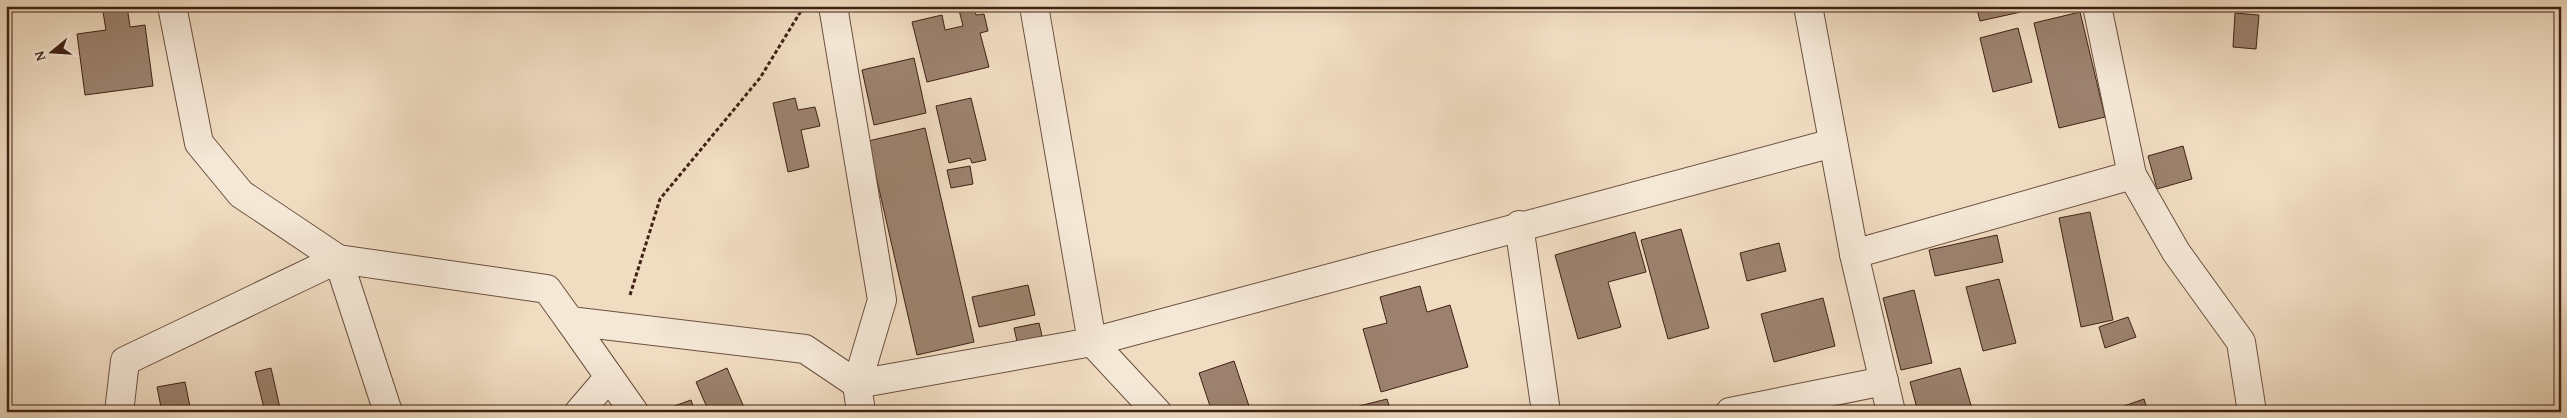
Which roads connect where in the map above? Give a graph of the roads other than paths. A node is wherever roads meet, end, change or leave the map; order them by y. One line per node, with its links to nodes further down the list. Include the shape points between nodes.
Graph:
1 (172, 6): 10 (street, via 199,143 241,194)
2 (833, 6): 15 (street, via 882,300)
3 (1034, 6): 12 (street)
4 (1808, 6): 6 (street)
5 (2097, 6): 7 (street)
6 (1833, 143): 8 (street); 9 (street)
7 (2132, 175): 9 (street); 25 (street, via 2176,252 2241,342)
8 (1519, 225): 12 (street); 22 (street)
9 (1854, 254): 14 (street)
10 (338, 259): 11 (street, via 547,289); 16 (street, via 125,361); 17 (street)
11 (570, 321): 13 (street); 15 (street, via 806,349)
12 (1092, 342): 15 (street); 21 (street)
13 (609, 377): 18 (street); 19 (street)
14 (1884, 381): 23 (street); 24 (street)
15 (857, 384): 20 (street)
16 (119, 412)
17 (388, 412)
18 (579, 412)
19 (634, 412)
20 (861, 412)
21 (1157, 412)
22 (1546, 412)
23 (1730, 412)
24 (1891, 412)
25 (2252, 412)

